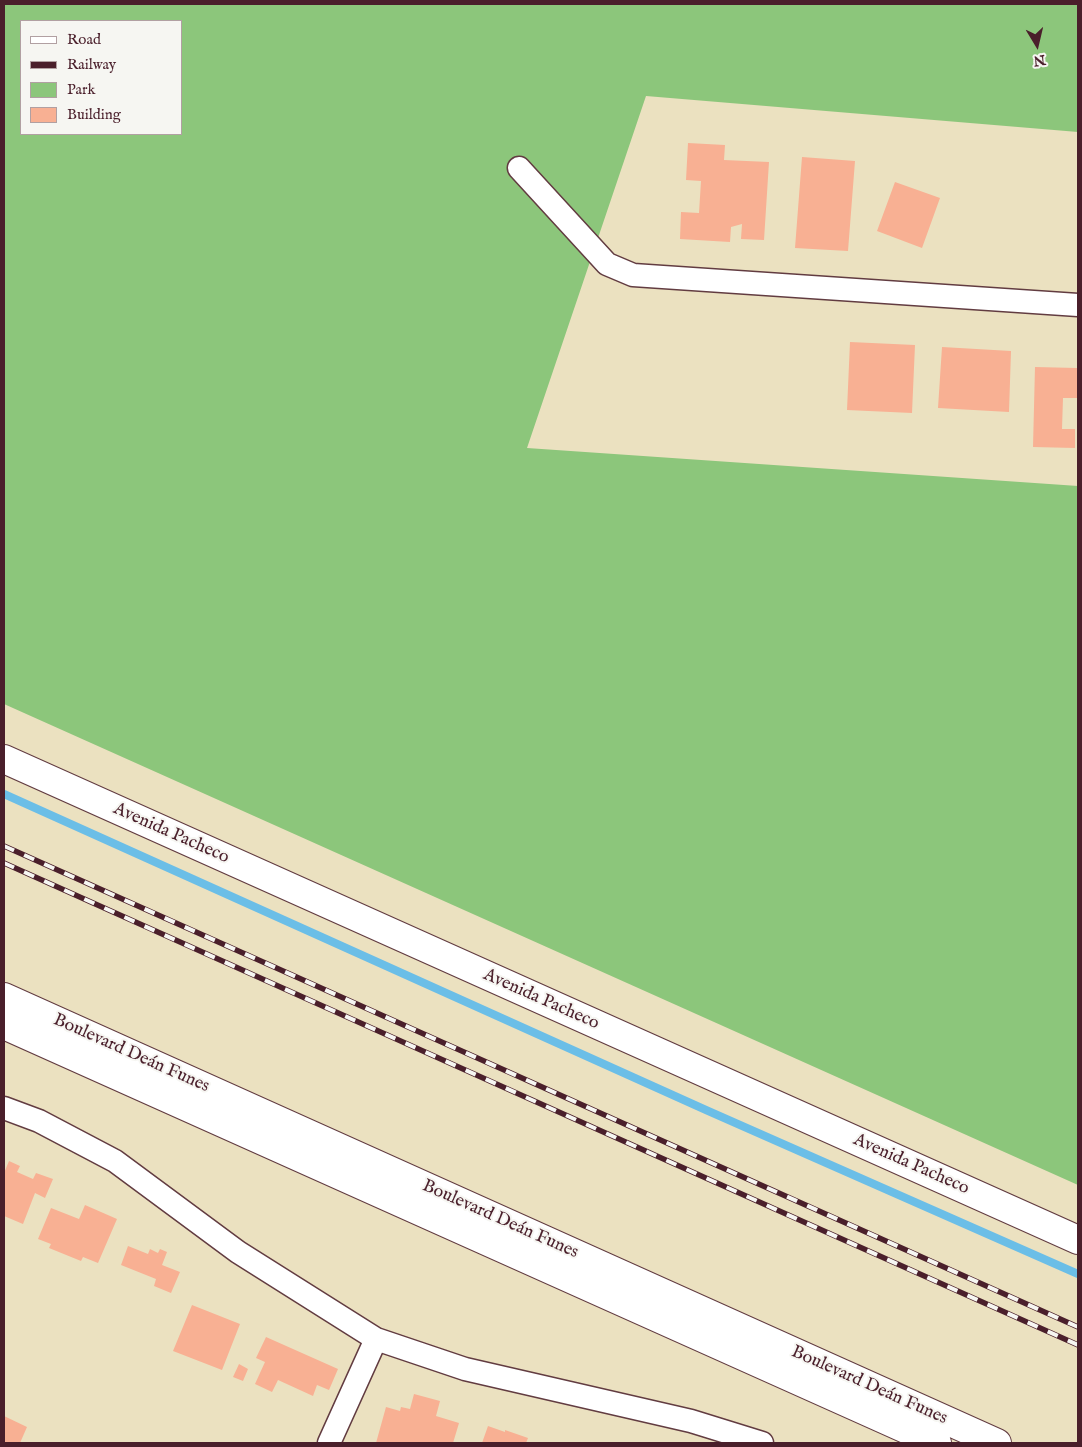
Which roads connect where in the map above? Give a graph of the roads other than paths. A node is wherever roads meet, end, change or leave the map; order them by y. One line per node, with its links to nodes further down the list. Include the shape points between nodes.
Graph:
1 (518, 168): 2 (street, via 607,264 633,275)
2 (1078, 305)
3 (4, 759): 7 (main road, Avenida Pacheco)
4 (4, 997): 12 (main road, Boulevard Deán Funes)
5 (4, 1025): 11 (main road, Boulevard Deán Funes)
6 (4, 1108): 8 (street, via 39,1121 115,1161 238,1252)
7 (1078, 1240)
8 (376, 1339): 9 (street); 10 (street, via 465,1369 692,1421)
9 (329, 1443)
10 (762, 1443)
11 (937, 1443)
12 (997, 1443)

